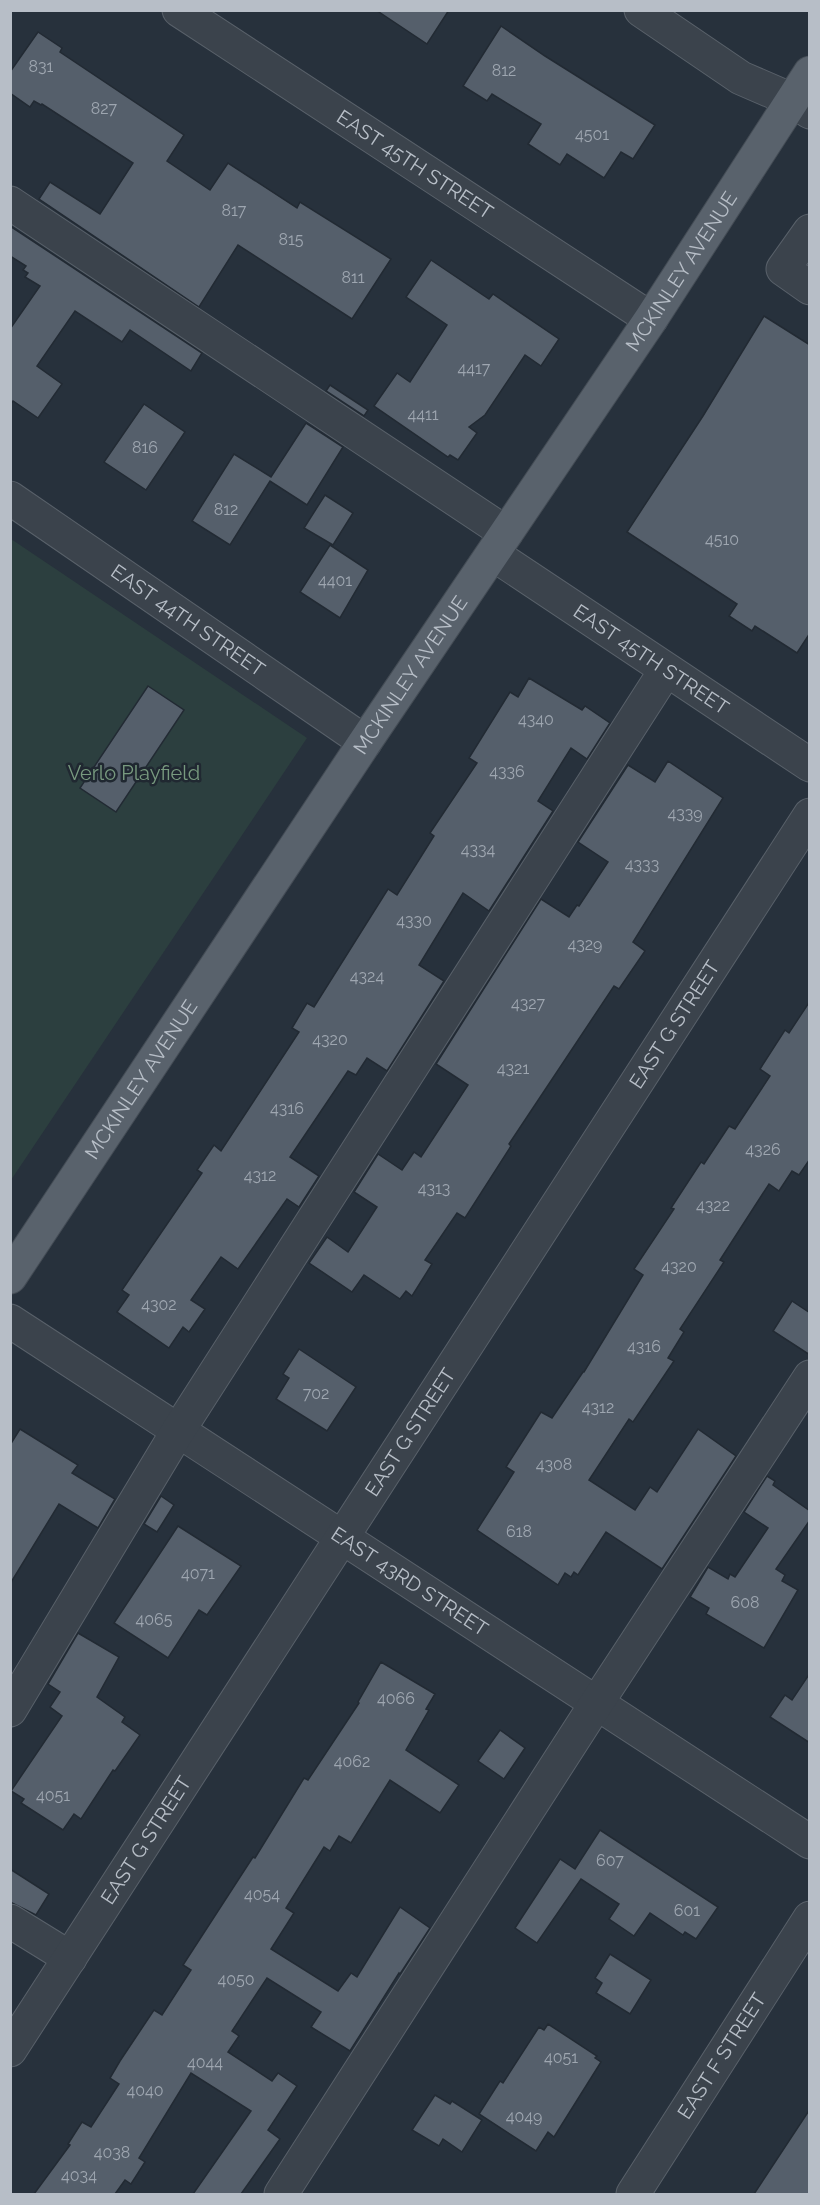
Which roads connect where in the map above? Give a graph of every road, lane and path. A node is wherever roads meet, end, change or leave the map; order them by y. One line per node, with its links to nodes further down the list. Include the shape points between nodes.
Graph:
1 (179, 10): 8 (street, EAST 45TH STREET)
2 (641, 10): 4 (street, via 741,78)
3 (810, 73): 4 (main road, MCKINLEY AVENUE)
4 (801, 106): 8 (main road, MCKINLEY AVENUE)
5 (10, 203): 10 (street, EAST 45TH STREET)
6 (810, 231): 7 (street, via 783,269)
7 (810, 288)
8 (651, 319): 10 (main road, MCKINLEY AVENUE)
9 (10, 498): 12 (street, EAST 44TH STREET)
10 (499, 543): 11 (street, EAST 45TH STREET); 12 (main road, MCKINLEY AVENUE)
11 (666, 670): 13 (street, EAST 45TH STREET); 18 (street)
12 (365, 742): 15 (main road, MCKINLEY AVENUE)
13 (810, 765)
14 (810, 814): 19 (street, EAST G STREET)
15 (10, 1277)
16 (10, 1321): 18 (street, EAST 43RD STREET)
17 (810, 1377): 20 (street)
18 (178, 1431): 19 (street, EAST 43RD STREET); 21 (street)
19 (342, 1539): 20 (street, EAST 43RD STREET); 25 (street, EAST G STREET)
20 (596, 1704): 22 (street, EAST 43RD STREET); 27 (street)
21 (10, 1710)
22 (810, 1842)
23 (810, 1918): 28 (street, EAST F STREET)
24 (10, 1921): 25 (street)
25 (70, 1958): 26 (street, EAST G STREET)
26 (10, 2050)
27 (281, 2194)
28 (633, 2194)

